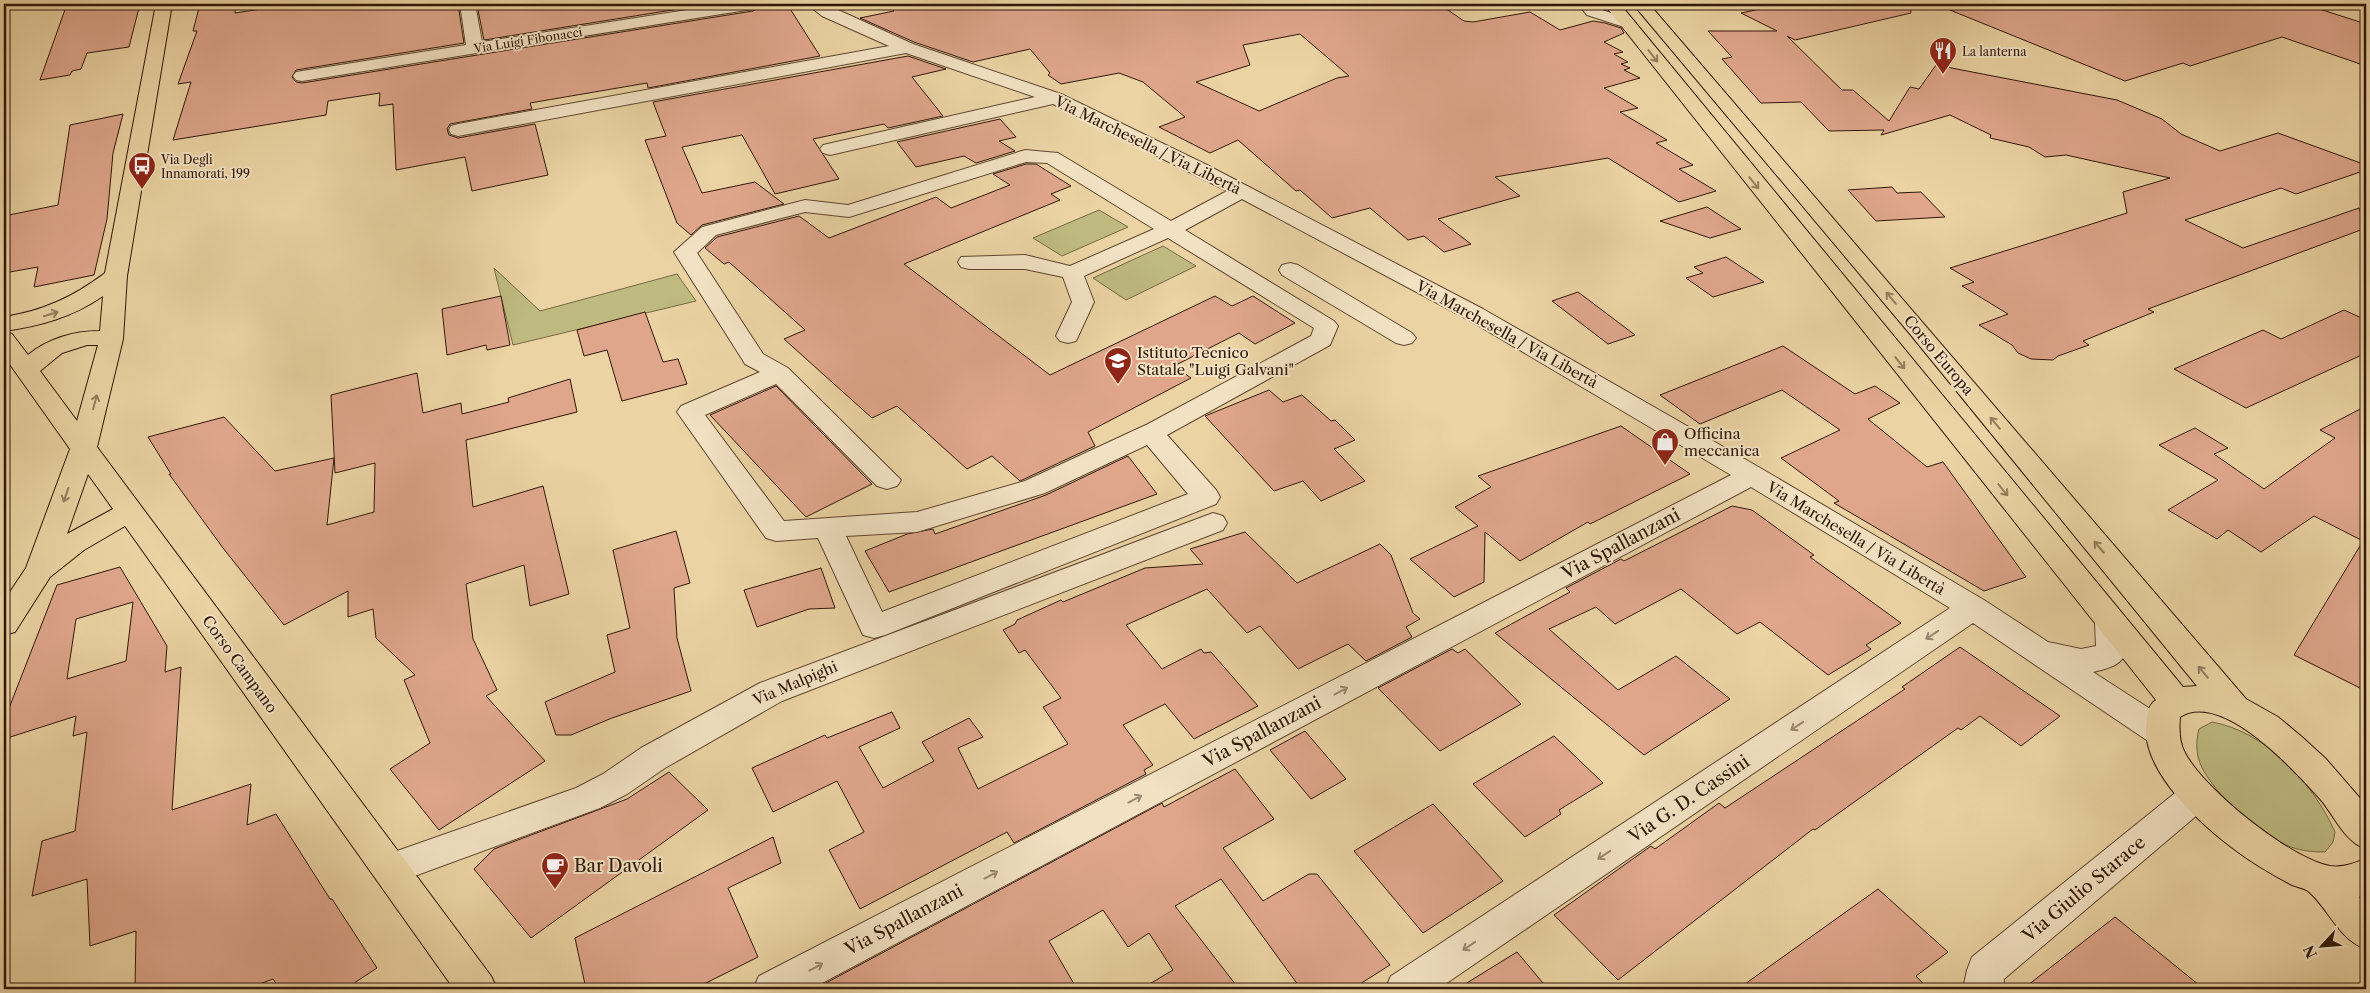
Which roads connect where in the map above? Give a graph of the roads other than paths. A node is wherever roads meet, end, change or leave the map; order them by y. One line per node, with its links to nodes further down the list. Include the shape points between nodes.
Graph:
1 (164, 4): 19 (main road)
2 (478, 4): 9 (street, via 467,5)
3 (753, 4): 9 (street, Via Luigi Fibonacci)
4 (815, 4): 10 (street, Via Marchesella / Via Libertà, via 828,13)
5 (1586, 4): 8 (street, via 1598,14)
6 (1612, 4): 8 (main road)
7 (1641, 4): 41 (main road, Corso Europa, one-way to 7)
8 (1627, 23): 37 (main road, one-way to 37)
9 (475, 48): 11 (street, Via Luigi Fibonacci)
10 (907, 48): 12 (street, Via Marchesella / Via Libertà); 13 (street)
11 (302, 76)
12 (1056, 98): 14 (street); 15 (street, Via Marchesella / Via Libertà)
13 (458, 130)
14 (830, 149)
15 (1242, 192): 16 (street); 30 (street, Via Marchesella / Via Libertà, via 1475,314)
16 (1171, 229): 18 (street); 20 (street); 27 (street, via 1051,157 1025,156 849,212 805,206 709,231 685,252 754,359)
17 (969, 262): 18 (street, via 1025,262)
18 (1072, 273): 22 (street, via 1083,302)
19 (116, 276): 21 (main road, one-way to 19, via 30,321 63,311); 25 (main road)
20 (1260, 285): 23 (street, via 1296,267); 28 (street, via 1326,326 1322,340)
21 (4, 324)
22 (1068, 336)
23 (1404, 338)
24 (4, 339): 26 (main road, Corso Campano)
25 (111, 340): 26 (main road, via 95,337 60,345 42,354); 29 (main road, one-way to 25)
26 (27, 371): 29 (main road, Corso Campano)
27 (779, 373): 31 (street); 34 (street, via 690,412 776,531)
28 (1151, 433): 34 (street, via 1035,487 918,522); 34 (street, via 1206,497 874,627)
29 (83, 449): 32 (main road, Corso Campano); 35 (main road, one-way to 35)
30 (1752, 475): 36 (street, Via Marchesella / Via Libertà); 52 (street, Via Spallanzani, one-way to 30)
31 (887, 480)
32 (129, 512): 35 (main road, via 74,543); 47 (main road, Corso Campano)
33 (1213, 523): 47 (street, Via Malpighi, via 771,692 588,798)
34 (828, 528)
35 (40, 570): 38 (main road)
36 (1973, 608): 39 (street, Via Marchesella / Via Libertà); 53 (street, Via G. D. Cassini, one-way to 53)
37 (2110, 623): 39 (street, via 2112,651 2091,661 2050,654); 40 (main road)
38 (4, 631)
39 (2025, 643): 42 (street, Via Marchesella / Via Libertà)
40 (2177, 703): 41 (main road, via 2190,698 2209,700); 42 (main road, via 2164,711)
41 (2235, 709): 43 (main road, via 2265,727 2307,760)
42 (2162, 734): 44 (main road, via 2175,766)
43 (2330, 785): 45 (street); 46 (main road)
44 (2197, 795): 49 (main road, via 2244,838 2280,862); 54 (street, Via Giulio Starace, via 1986,970)
45 (2366, 814)
46 (2366, 834)
47 (390, 870): 51 (main road, Corso Campano)
48 (2366, 875): 49 (main road, via 2362,880 2344,883)
49 (2321, 880): 50 (main road)
50 (2366, 932)
51 (477, 989)
52 (773, 989)
53 (1405, 989)
54 (1983, 989)

